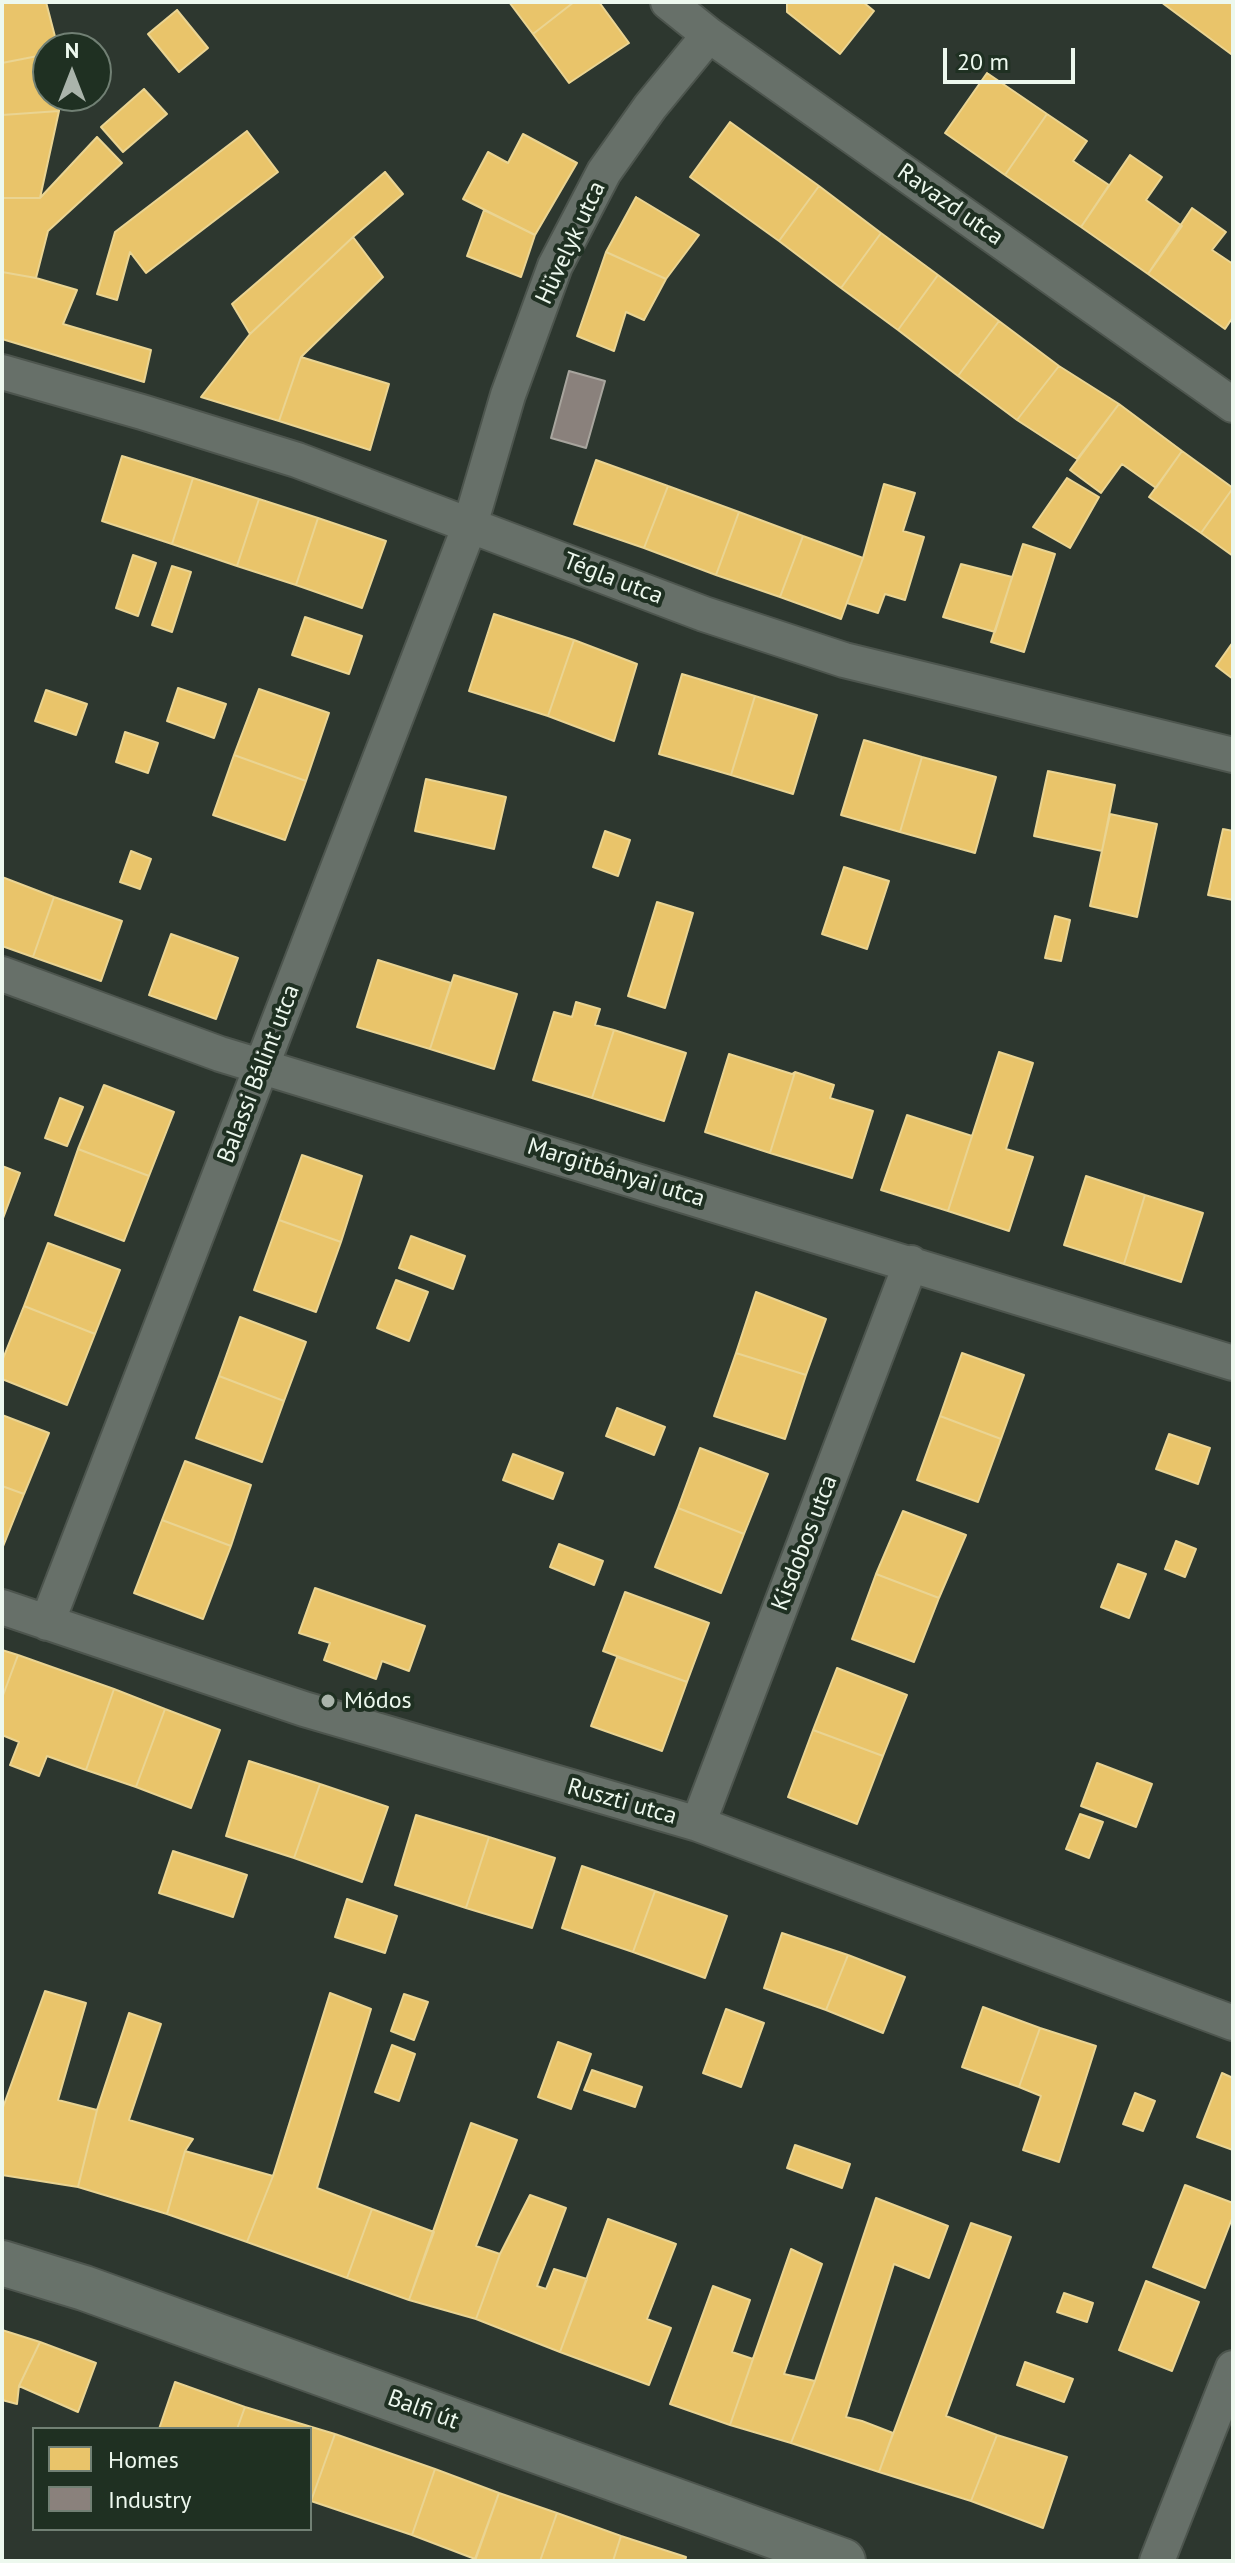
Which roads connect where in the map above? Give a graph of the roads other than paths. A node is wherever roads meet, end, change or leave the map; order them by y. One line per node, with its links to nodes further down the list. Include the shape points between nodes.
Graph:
1 (672, 3): 2 (street, Ravazd utca)
2 (709, 35): 4 (street, Ravazd utca); 5 (street, Hüvelyk utca, via 604,172 555,266 508,395)
3 (2, 372): 5 (street, Tégla utca, via 297,460)
4 (1233, 405)
5 (470, 525): 6 (street, Tégla utca, via 704,614 844,660); 8 (street, Balassi Bálint utca)
6 (1233, 755)
7 (2, 974): 8 (street, Margitbányai utca)
8 (262, 1067): 9 (street, Margitbányai utca); 12 (street, Balassi Bálint utca)
9 (911, 1263): 10 (street, Margitbányai utca); 13 (street, Kisdobos utca)
10 (1233, 1363)
11 (2, 1607): 12 (street, Ruszti utca)
12 (47, 1623): 13 (street, Ruszti utca, via 304,1709)
13 (698, 1824): 14 (street, Ruszti utca)
14 (1233, 2023)
15 (2, 2263): 17 (street, Balfi út)
16 (1233, 2368): 18 (street)
17 (843, 2561)
18 (1157, 2561)

